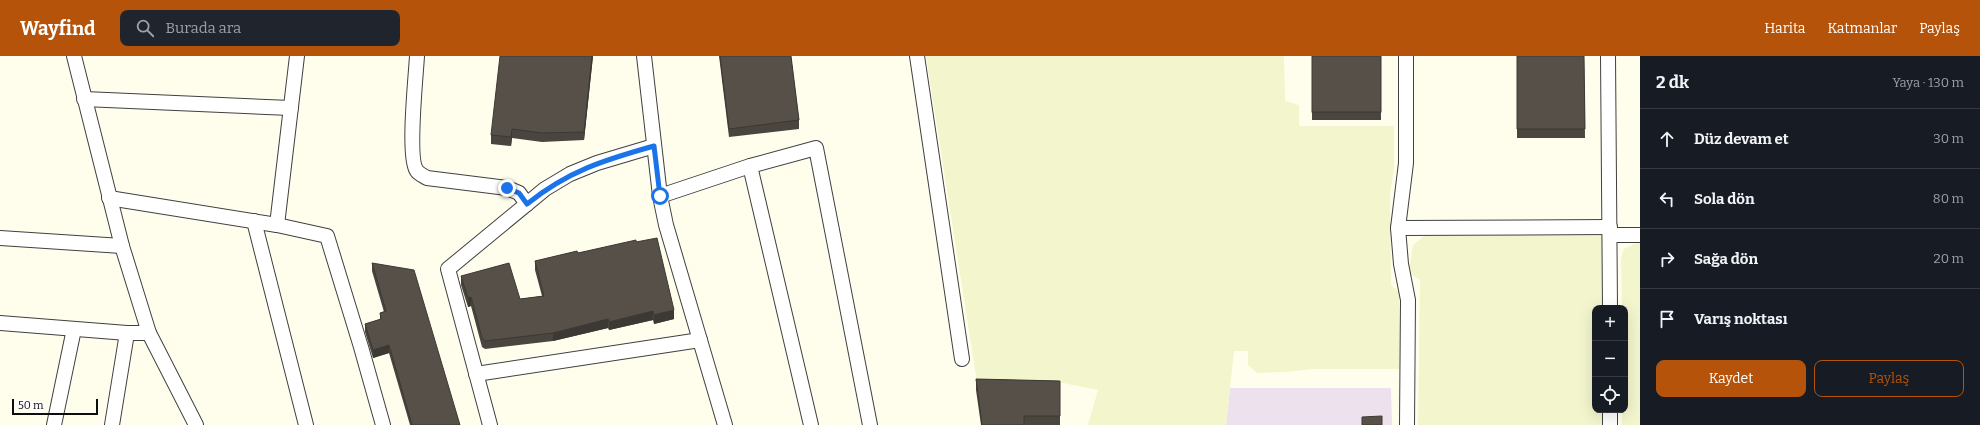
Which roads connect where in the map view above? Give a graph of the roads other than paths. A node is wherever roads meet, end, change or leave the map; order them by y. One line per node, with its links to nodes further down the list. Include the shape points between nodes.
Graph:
1 (74, 56): 8 (street)
2 (297, 56): 9 (street)
3 (417, 56): 14 (street, via 413,145 413,160 417,171 427,178 507,188 519,193)
4 (644, 56): 10 (street)
5 (917, 56): 28 (street)
6 (1406, 56): 17 (street, via 1406,163)
7 (1608, 56): 18 (street)
8 (84, 99): 9 (street); 13 (street)
9 (291, 108): 16 (street)
10 (654, 146): 12 (street); 14 (street, via 570,174 545,189)
11 (750, 166): 12 (street); 38 (street); 39 (street, via 816,148)
12 (660, 196): 27 (street)
13 (109, 198): 15 (street); 21 (street)
14 (527, 204): 29 (street, via 448,269)
15 (254, 221): 16 (street); 34 (street)
16 (277, 225): 35 (street, via 327,236)
17 (1398, 228): 18 (street); 40 (street, via 1408,300)
18 (1610, 231): 19 (street); 22 (street)
19 (1640, 235)
20 (0, 238): 21 (street)
21 (122, 246): 26 (street)
22 (1610, 305)
23 (0, 323): 24 (street)
24 (74, 329): 25 (street); 31 (street)
25 (127, 333): 26 (street); 32 (street)
26 (149, 333): 33 (street)
27 (700, 340): 29 (street); 37 (street)
28 (962, 359)
29 (476, 374): 36 (street)
30 (1610, 413): 41 (street)
31 (54, 425)
32 (112, 425)
33 (196, 425)
34 (306, 425)
35 (383, 425)
36 (490, 425)
37 (725, 425)
38 (811, 425)
39 (870, 425)
40 (1408, 425)
41 (1610, 425)

